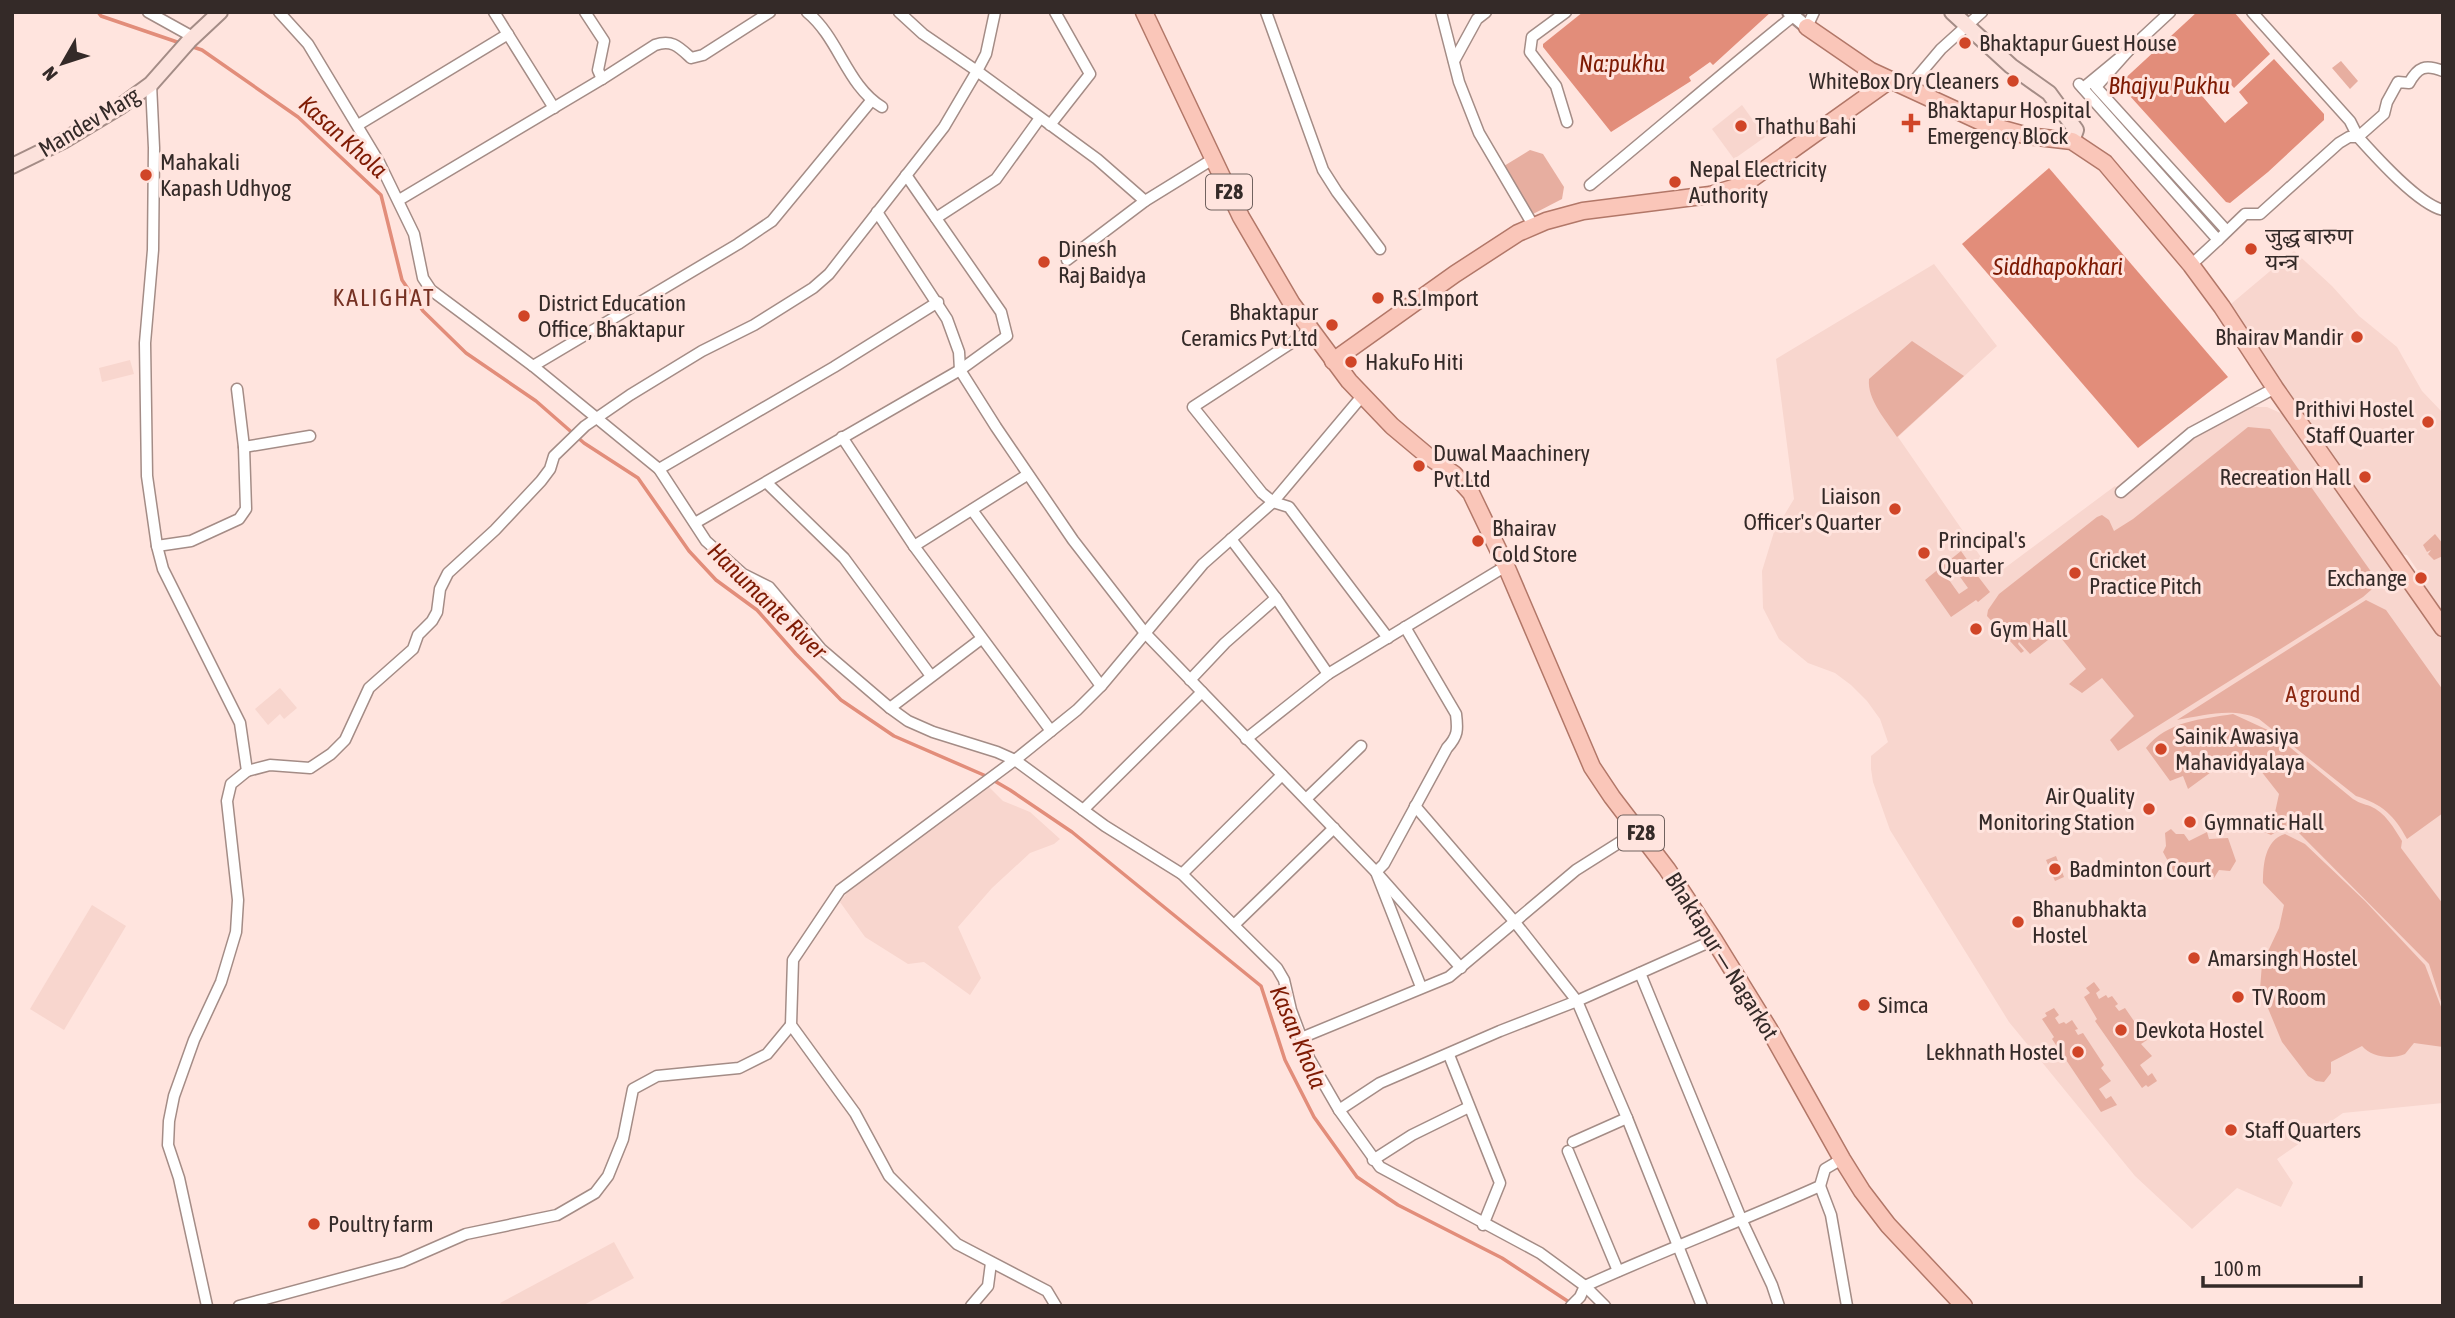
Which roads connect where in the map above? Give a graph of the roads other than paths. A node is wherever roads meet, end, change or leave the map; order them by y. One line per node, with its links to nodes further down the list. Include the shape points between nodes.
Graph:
1 (148, 12): 24 (street)
2 (220, 12): 24 (main road, Mandev Marg)
3 (279, 12): 38 (street, via 308,44)
4 (494, 12): 23 (street)
5 (585, 12): 29 (street, via 604,41 598,70)
6 (770, 12): 29 (street, via 703,55 691,58 677,44 665,42)
7 (807, 12): 33 (street, via 831,38)
8 (899, 12): 27 (street)
9 (995, 12): 27 (street, via 991,38)
10 (1055, 12): 39 (street, via 1090,74)
11 (1266, 12): 54 (street, via 1323,170)
12 (1441, 12): 26 (street)
13 (1486, 12): 26 (street, via 1477,19)
14 (1566, 12): 37 (street, via 1532,37 1531,52 1556,86)
15 (1952, 12): 22 (main road)
16 (1982, 12): 22 (street)
17 (2170, 12): 25 (street)
18 (2252, 12): 40 (street, via 2350,121)
19 (1148, 14): 42 (main road, F28)
20 (1791, 15): 21 (street); 45 (street)
21 (1811, 20): 30 (main road, via 1871,71)
22 (1966, 26): 32 (street); 41 (main road, via 2049,93 2076,130)
23 (508, 34): 35 (street); 38 (street)
24 (191, 39): 31 (main road, Mandev Marg)
25 (2129, 50): 52 (street, via 2096,87); 53 (street, via 2081,86)
26 (1454, 61): 51 (street, via 1479,133)
27 (977, 71): 36 (street); 44 (street, via 944,127)
28 (2443, 71): 40 (street, via 2423,67 2409,83 2398,82 2384,114)
29 (602, 79): 35 (street)
30 (1890, 80): 32 (main road); 51 (main road, via 1744,185 1710,195 1583,211)
31 (151, 84): 43 (main road, Mandev Marg, via 63,141); 77 (street, via 153,250 145,343 146,476)
32 (1908, 88): 41 (main road, via 1988,125)
33 (872, 101): 34 (street); 60 (street, via 772,221)
34 (882, 107)
35 (555, 108): 46 (street)
36 (1040, 118): 39 (street); 50 (street, via 996,179)
37 (1567, 122)
38 (358, 125): 46 (street)
39 (1050, 125): 47 (street)
40 (2358, 137): 48 (street, via 2386,169); 52 (street, via 2339,143 2260,214 2245,214)
41 (2072, 141): 56 (main road, via 2105,163)
42 (1213, 159): 47 (street); 58 (main road, F28, via 1261,254)
43 (12, 166)
44 (906, 175): 49 (street); 50 (street)
45 (1590, 185)
46 (399, 200): 60 (street, via 414,234 423,278 431,290)
47 (1145, 201): 55 (street)
48 (2443, 210)
49 (877, 212): 57 (street); 65 (street, via 813,288)
50 (936, 218): 61 (street, via 1001,312 1007,336)
51 (1533, 225): 59 (main road)
52 (2226, 230): 53 (street)
53 (2218, 240): 56 (street)
54 (1380, 249)
55 (1067, 260)
56 (2191, 265): 62 (main road)
57 (938, 302): 61 (street, via 959,352); 69 (street)
58 (1311, 330): 59 (main road, F28); 73 (street, via 1193,407)
59 (1333, 361): 64 (main road, Bhaktapur — Nagarkot / F28)
60 (533, 366): 65 (street)
61 (960, 370): 67 (street); 70 (street)
62 (2275, 388): 72 (street, via 2191,433); 82 (main road)
63 (237, 389): 68 (street)
64 (1363, 395): 73 (street); 79 (main road, Bhaktapur — Nagarkot / F28, via 1392,426 1465,485)
65 (596, 419): 69 (street); 96 (street, via 554,456 550,469 532,491 448,573 432,621 409,653 369,688 355,723 338,747 310,768 270,765)
66 (310, 436): 68 (street)
67 (842, 438): 71 (street); 78 (street)
68 (244, 447): 77 (street, via 243,515 191,541)
69 (659, 469): 75 (street)
70 (1027, 475): 74 (street); 83 (street)
71 (767, 483): 75 (street); 87 (street, via 844,558)
72 (2121, 492)
73 (1273, 502): 76 (street); 84 (street, via 1289,506)
74 (972, 510): 78 (street); 89 (street)
75 (695, 523): 91 (street, via 715,550 743,574 769,587 821,649)
76 (1231, 539): 80 (street); 83 (street, via 1203,564)
77 (157, 546): 96 (street, via 163,569 240,723)
78 (914, 546): 85 (street)
79 (1506, 566): 81 (street); 102 (main road, Bhaktapur — Nagarkot / F28, via 1592,767)
80 (1276, 598): 86 (street); 88 (street)
81 (1405, 627): 84 (street); 99 (street, via 1456,714 1458,730)
82 (2443, 628)
83 (1145, 633): 88 (street); 89 (street)
84 (1388, 638): 86 (street)
85 (981, 639): 87 (street); 92 (street)
86 (1328, 674): 93 (street)
87 (931, 676): 91 (street)
88 (1190, 680): 90 (street)
89 (1101, 685): 92 (street)
90 (1202, 692): 93 (street); 100 (street)
91 (890, 708): 95 (street, via 933,732)
92 (1051, 732): 95 (street)
93 (1247, 739): 97 (street)
94 (1361, 746): 98 (street)
95 (1015, 760): 100 (street); 112 (street, via 840,890 793,960)
96 (247, 771): 127 (street, via 231,784 227,801 238,900 236,932 221,982 186,1062 169,1121 168,1145)
97 (1282, 775): 98 (street); 104 (street)
98 (1306, 799): 101 (street)
99 (1415, 806): 103 (street); 105 (street)
100 (1083, 810): 104 (street)
101 (1334, 828): 103 (street); 106 (street)
102 (1640, 832): 105 (street, via 1576,870); 107 (main road, Bhaktapur — Nagarkot / F28)
103 (1376, 872): 108 (street); 110 (street)
104 (1182, 874): 106 (street)
105 (1514, 921): 108 (street); 111 (street)
106 (1234, 925): 113 (street, via 1277,968)
107 (1714, 940): 109 (street); 118 (main road, Bhaktapur — Nagarkot / F28)
108 (1461, 968): 110 (street)
109 (1640, 973): 111 (street); 121 (street)
110 (1421, 987): 113 (street)
111 (1577, 1001): 114 (street); 117 (street)
112 (791, 1025): 124 (street, via 855,1113 889,1177 957,1244); 128 (street, via 767,1054 739,1068 657,1076 633,1089 623,1139 608,1176 595,1193 557,1215 466,1234 402,1262)
113 (1301, 1038): 116 (street)
114 (1448, 1055): 115 (street); 116 (street, via 1380,1083)
115 (1469, 1107): 119 (street); 122 (street, via 1500,1183)
116 (1339, 1110): 119 (street)
117 (1627, 1118): 123 (street); 125 (street, via 1570,1146)
118 (1842, 1159): 120 (street, via 1825,1169); 136 (main road, Bhaktapur — Nagarkot / F28, via 1888,1225)
119 (1373, 1160): 122 (street, via 1388,1173)
120 (1819, 1186): 121 (street); 135 (street, via 1831,1215)
121 (1742, 1221): 123 (street); 134 (street)
122 (1483, 1225): 126 (street, via 1540,1253)
123 (1678, 1244): 125 (street); 133 (street)
124 (991, 1264): 129 (street, via 988,1286); 130 (street, via 1047,1292)
125 (1618, 1270): 126 (street)
126 (1585, 1286): 131 (street); 132 (street)
127 (207, 1306)
128 (239, 1306)
129 (971, 1306)
130 (1056, 1306)
131 (1572, 1306)
132 (1605, 1306)
133 (1702, 1306)
134 (1779, 1306)
135 (1847, 1306)
136 (1964, 1306)

